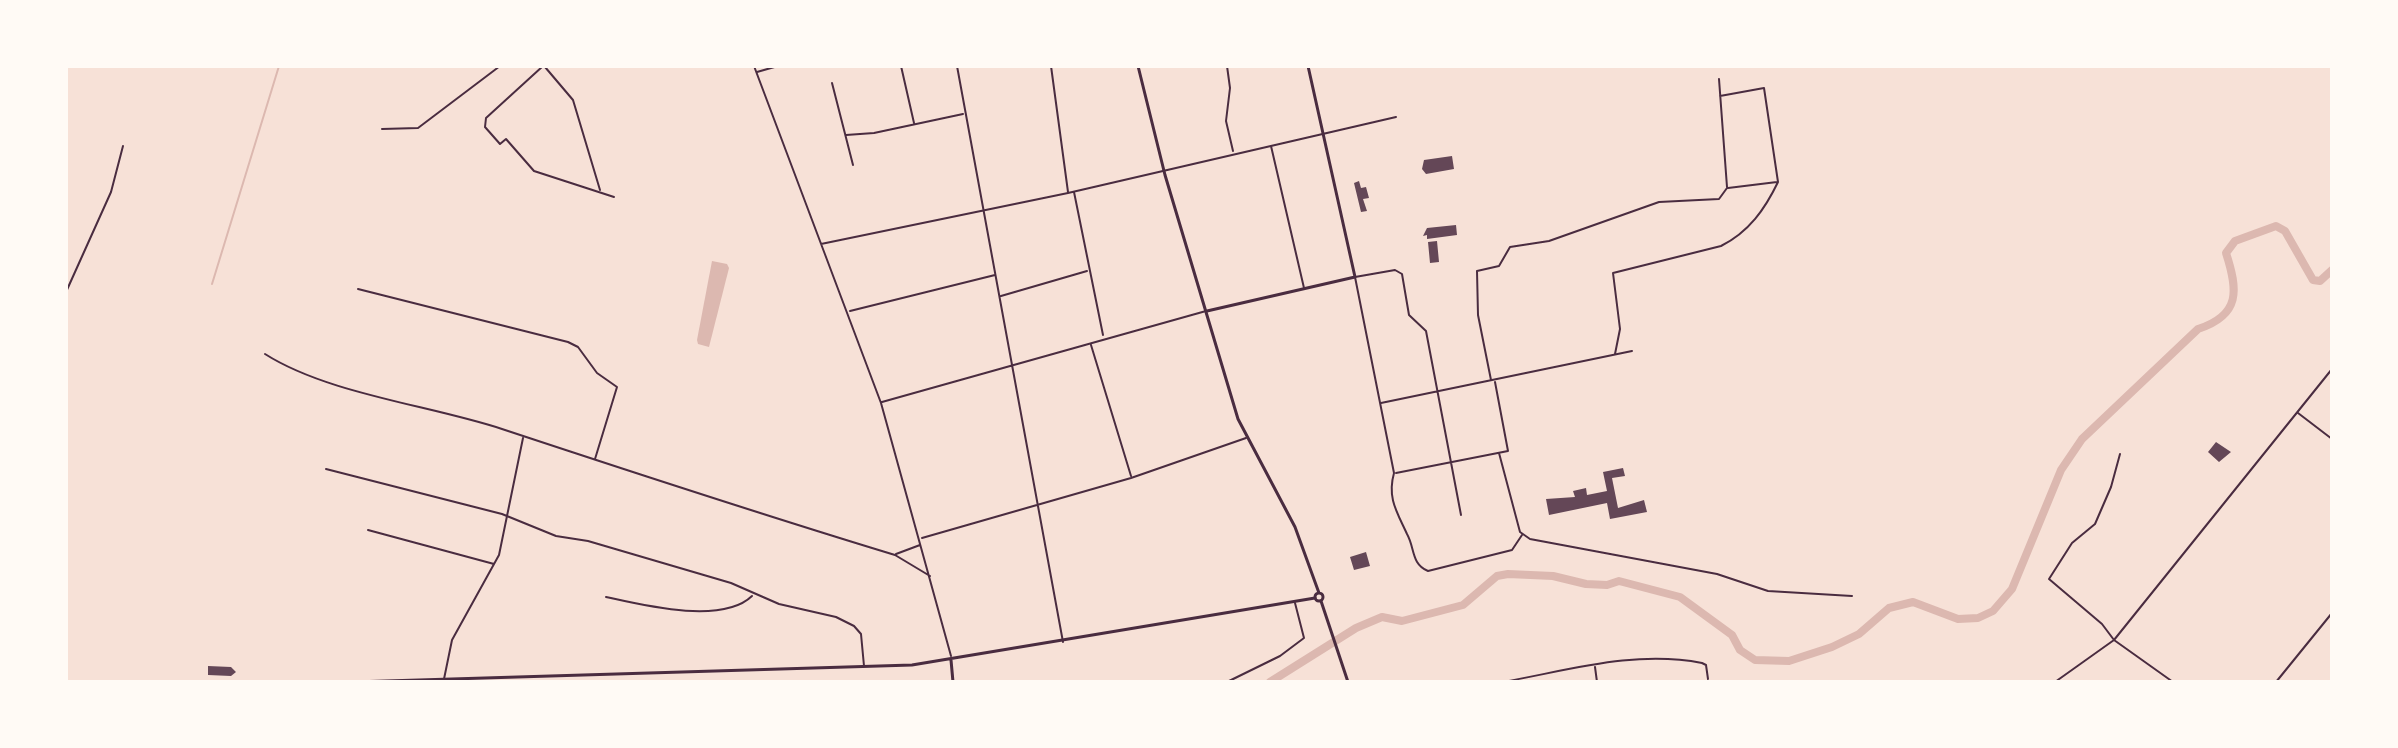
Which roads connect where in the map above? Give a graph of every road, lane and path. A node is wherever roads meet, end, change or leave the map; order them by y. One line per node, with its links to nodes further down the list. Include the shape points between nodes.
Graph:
1 (500, 66): 18 (street, via 418,128)
2 (544, 66): 28 (street, via 573,100); 28 (street, via 486,118 485,127 500,144 506,139 534,171)
3 (754, 66): 11 (street)
4 (778, 66): 11 (street)
5 (901, 66): 17 (street)
6 (957, 66): 15 (street)
7 (1051, 66): 30 (street)
8 (1138, 66): 25 (street)
9 (1227, 66): 23 (street, via 1226,121)
10 (1308, 66): 19 (street)
11 (756, 72): 33 (street)
12 (1719, 79): 14 (street)
13 (832, 83): 20 (street)
14 (1720, 96): 26 (street, via 1764,88); 27 (street)
15 (964, 114): 17 (street); 32 (street)
16 (1396, 117): 19 (street)
17 (914, 123): 20 (street)
18 (382, 129)
19 (1322, 133): 21 (street); 36 (street)
20 (846, 135): 24 (street)
21 (1271, 145): 23 (street); 37 (street)
22 (123, 146): 39 (street, via 111,192)
23 (1233, 154): 25 (street)
24 (853, 165)
25 (1163, 169): 29 (street); 42 (street)
26 (1778, 182): 27 (street); 47 (street, via 1754,222 1735,239 1613,273 1620,329)
27 (1727, 188): 50 (street, via 1719,199 1659,202 1549,241 1510,247 1499,266 1477,271 1478,315)
28 (600, 191): 31 (street)
29 (1074, 191): 30 (street); 34 (street)
30 (1068, 193): 32 (street)
31 (614, 197)
32 (984, 209): 33 (street); 35 (street)
33 (820, 245): 41 (street)
34 (1088, 270): 40 (street); 43 (street)
35 (996, 274): 40 (street); 41 (street)
36 (1355, 277): 37 (street); 51 (street, via 1400,271 1409,315 1426,331); 53 (street)
37 (1304, 288): 42 (street)
38 (358, 289): 60 (street, via 578,347 597,373 617,387)
39 (66, 292)
40 (1000, 296): 48 (street)
41 (849, 311): 52 (street)
42 (1207, 311): 43 (street); 56 (street)
43 (1103, 337): 44 (street)
44 (1091, 343): 48 (street); 64 (street)
45 (1632, 351): 47 (street)
46 (265, 354): 55 (street, via 316,377)
47 (1615, 354): 50 (street)
48 (1014, 365): 52 (street); 65 (street)
49 (2332, 369): 54 (street)
50 (1493, 380): 51 (street); 58 (street, via 1508,451)
51 (1438, 391): 53 (street); 61 (street)
52 (881, 403): 70 (street)
53 (1380, 403): 63 (street)
54 (2298, 412): 57 (street); 83 (street)
55 (524, 437): 60 (street); 67 (street)
56 (1246, 438): 64 (street); 75 (street, via 1295,527)
57 (2332, 439)
58 (1499, 453): 61 (street); 69 (street)
59 (2120, 454): 83 (street, via 2095,524 2072,543 2049,579)
60 (595, 460): 72 (street)
61 (1451, 463): 63 (street); 66 (street)
62 (326, 469): 67 (street)
63 (1394, 473): 69 (street, via 1393,503 1415,561 1428,571 1512,550)
64 (1131, 478): 65 (street)
65 (1039, 505): 70 (street); 84 (street)
66 (1461, 515)
67 (508, 518): 73 (street); 76 (street, via 731,583)
68 (368, 530): 73 (street)
69 (1522, 535): 77 (street, via 1726,576 1768,591)
70 (921, 539): 71 (street)
71 (922, 544): 72 (street); 74 (street)
72 (895, 555): 74 (street)
73 (495, 564): 88 (street, via 452,640)
74 (930, 576): 85 (street)
75 (1319, 593): 79 (street); 80 (street)
76 (753, 595): 78 (street, via 726,608 695,610); 87 (street, via 854,626 861,634)
77 (1852, 596)
78 (606, 597)
79 (1315, 598): 80 (street); 81 (street)
80 (1321, 601): 94 (street)
81 (1295, 603): 84 (street); 93 (street, via 1304,638)
82 (2332, 613): 99 (street)
83 (2114, 640): 97 (street); 98 (street)
84 (1063, 642): 85 (street)
85 (951, 660): 87 (street); 92 (street)
86 (1595, 666): 89 (street, via 1669,656 1706,665); 95 (street); 96 (street)
87 (864, 667): 88 (street)
88 (444, 679): 91 (street)
89 (1708, 679)
90 (353, 682): 91 (street)
91 (373, 682)
92 (953, 682)
93 (1227, 682)
94 (1348, 682)
95 (1503, 682)
96 (1597, 682)
97 (2055, 682)
98 (2173, 682)
99 (2276, 682)

